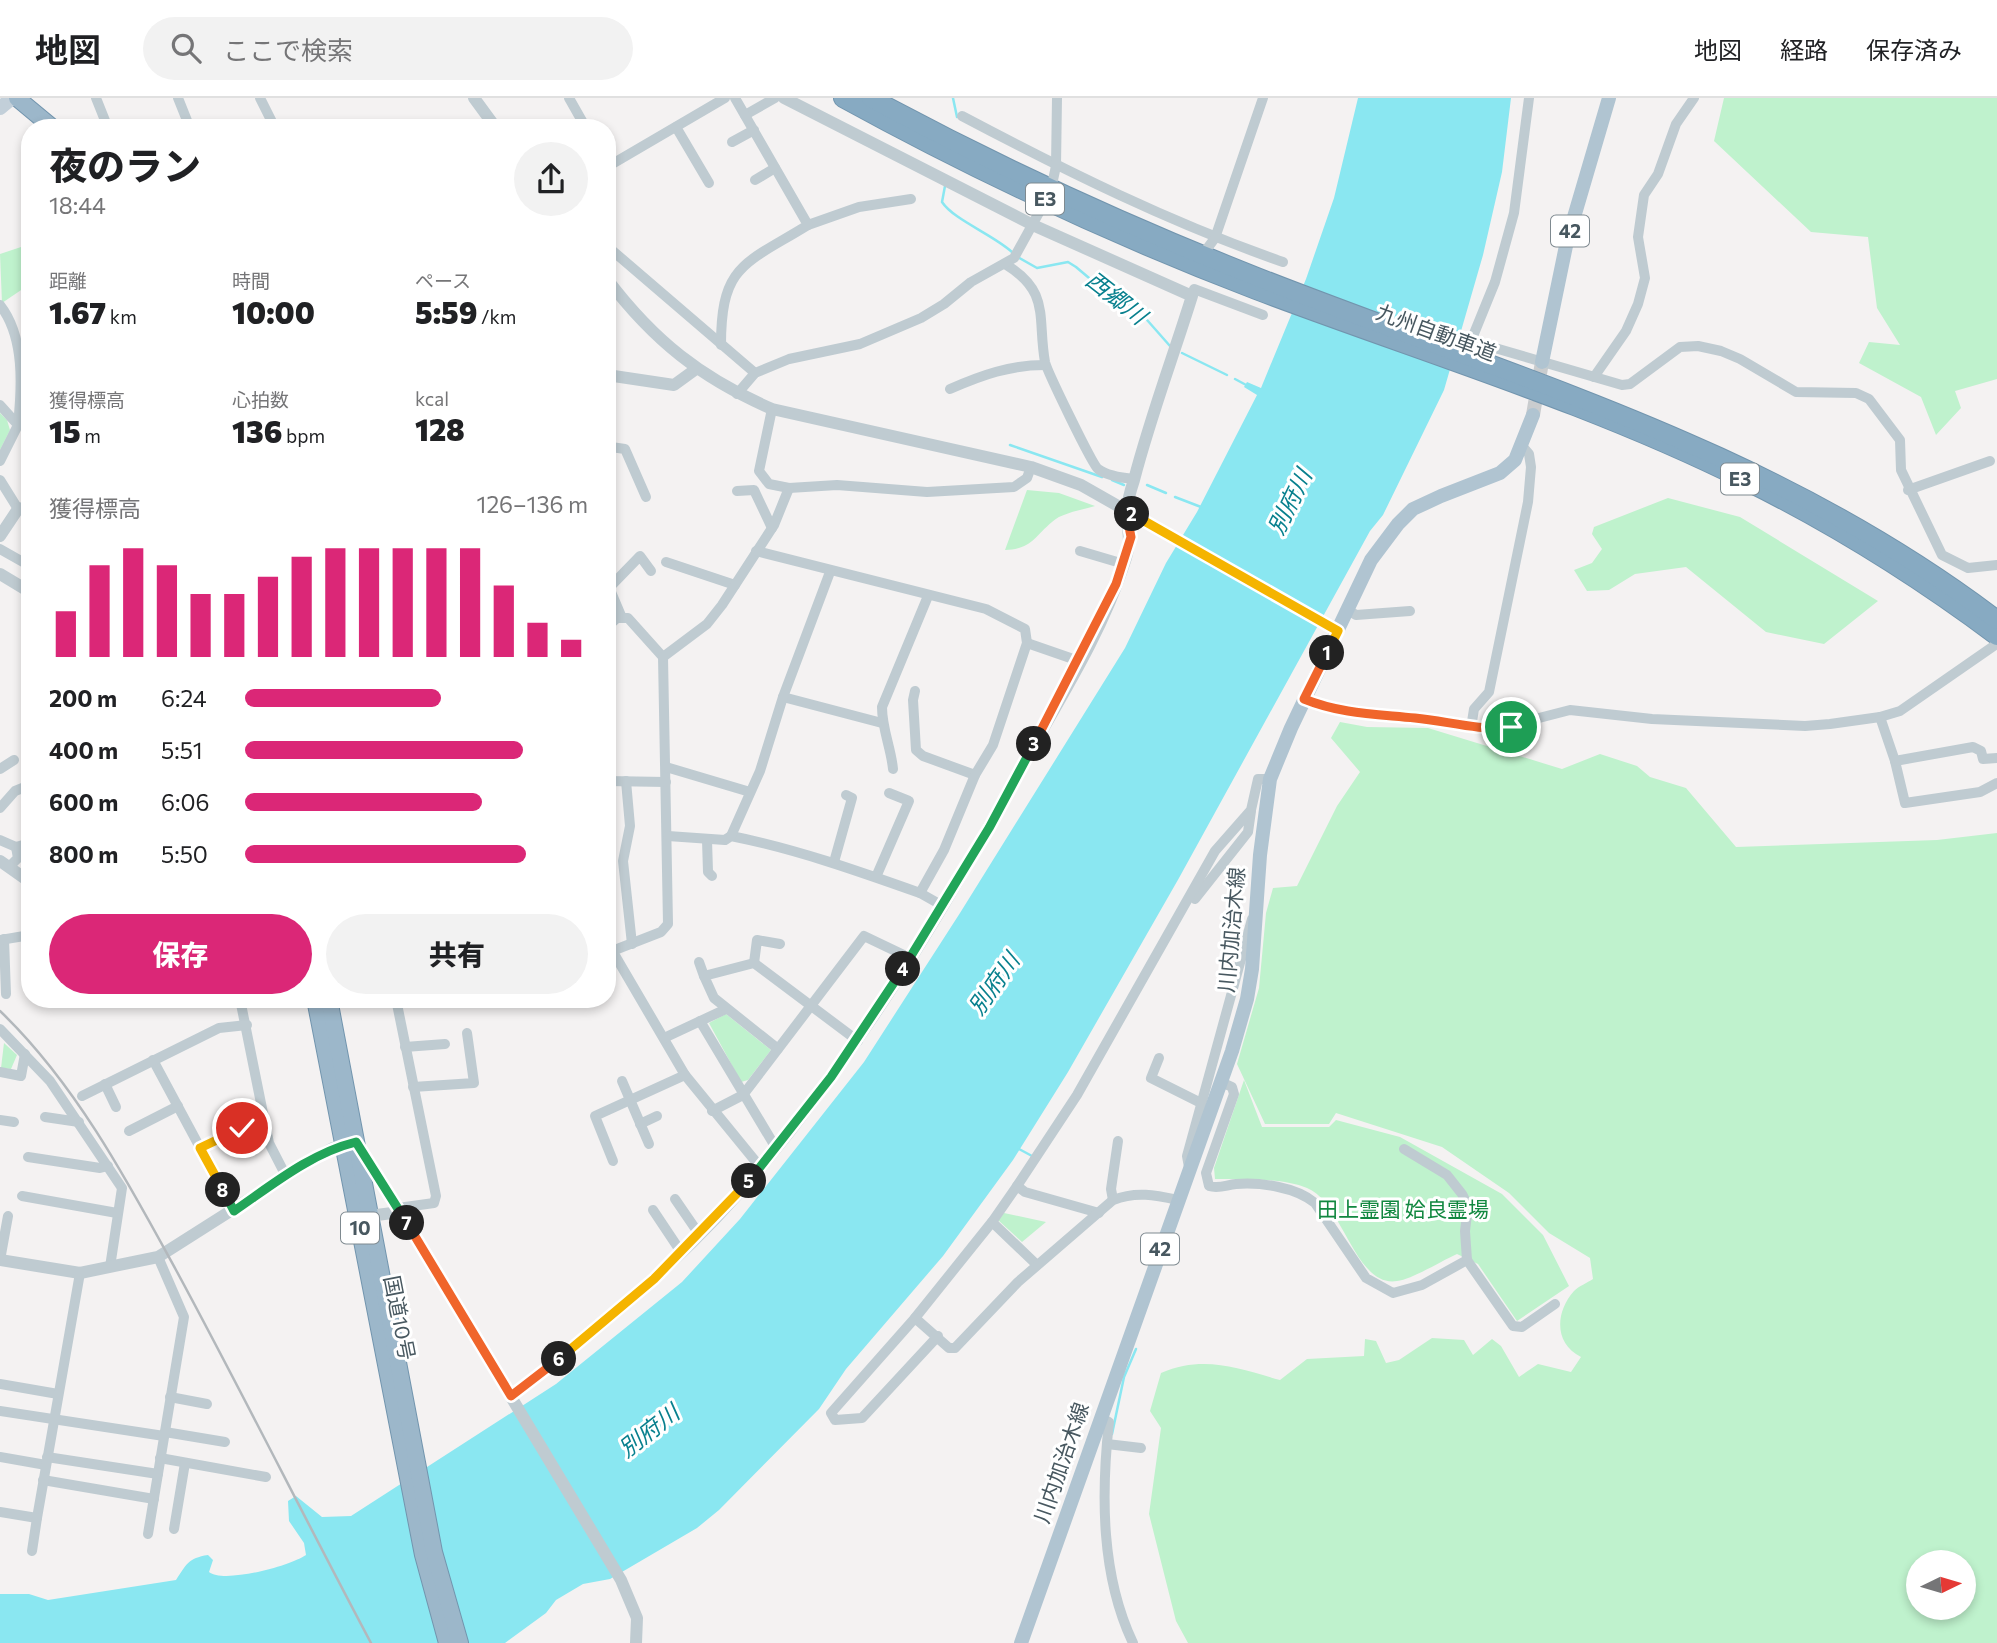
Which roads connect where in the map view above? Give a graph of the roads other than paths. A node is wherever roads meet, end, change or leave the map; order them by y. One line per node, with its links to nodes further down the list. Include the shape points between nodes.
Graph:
1 (96, 98): 22 (street)
2 (178, 98): 23 (street)
3 (260, 98): 24 (street)
4 (474, 98): 25 (street)
5 (569, 98): 26 (street)
6 (725, 98): 27 (street)
7 (735, 98): 18 (street)
8 (775, 98): 18 (street)
9 (843, 98): 46 (highway, 九州自動車道 / E3, via 1090,220)
10 (871, 98): 46 (highway, 九州自動車道 / E3, via 1016,172)
11 (1057, 98): 31 (street)
12 (1263, 98): 40 (street)
13 (1529, 98): 53 (street, via 1514,213 1495,282 1471,341)
14 (1609, 98): 53 (main road, 42, via 1567,241)
15 (1694, 98): 58 (street, via 1676,124 1658,173 1644,195 1638,237 1645,278 1638,303 1626,331)
16 (788, 99): 39 (street)
17 (7, 101): 20 (highway); 21 (highway)
18 (745, 115): 28 (street)
19 (962, 116): 31 (street)
20 (27, 119)
21 (38, 119)
22 (104, 119)
23 (186, 119)
24 (270, 119)
25 (489, 119)
26 (581, 119)
27 (676, 127): 30 (street); 35 (street)
28 (754, 130): 29 (street); 32 (street)
29 (732, 142)
30 (616, 161)
31 (1056, 166): 34 (street); 40 (street)
32 (775, 168): 33 (street); 38 (street)
33 (755, 180)
34 (1053, 180)
35 (709, 183)
36 (911, 199): 38 (street, via 859,208)
37 (1042, 207): 39 (street)
38 (808, 225): 51 (street, via 733,275 723,299)
39 (1035, 226): 44 (street); 48 (street)
40 (1215, 238): 41 (street); 43 (street)
41 (1206, 250)
42 (616, 254): 51 (street)
43 (1283, 262)
44 (1005, 264): 54 (street, via 1024,276 1038,296); 56 (street, via 920,318 859,344 789,359)
45 (1199, 275): 48 (street)
46 (1254, 283): 52 (highway, 九州自動車道 / E3)
47 (616, 291): 55 (street, via 635,315)
48 (1193, 292): 50 (street); 70 (street)
49 (0, 306): 64 (street, via 16,340)
50 (1263, 315)
51 (721, 345): 56 (street)
52 (1463, 360): 100 (highway, 九州自動車道 / E3, via 1653,426 1750,468 1873,536); 102 (highway, 九州自動車道 / E3, via 1744,480 1867,548)
53 (1542, 362): 58 (street)
54 (1045, 365): 59 (street, via 1019,365); 70 (street, via 1092,462 1106,473)
55 (695, 369): 57 (street, via 674,385); 60 (street)
56 (755, 373): 60 (street)
57 (616, 376)
58 (1594, 377): 73 (street, via 1630,384 1680,347 1698,346 1740,359 1796,392 1856,393 1875,405 1900,440 1900,470)
59 (950, 388)
60 (737, 394): 62 (street)
61 (0, 405): 64 (street)
62 (772, 409): 69 (street); 72 (street, via 759,471 769,484)
63 (1533, 415): 65 (main road, 川内加治木線 / 42)
64 (18, 425): 67 (street)
65 (1522, 447): 96 (main road, 川内加治木線 / 42, via 1500,472 1413,509 1371,560); 111 (street, via 1529,454 1531,467 1528,502 1489,692 1474,709)
66 (616, 448): 75 (street, via 625,449)
67 (0, 461)
68 (1990, 461): 73 (street)
69 (1031, 467): 72 (street, via 1027,478 1013,487 927,492 837,485); 77 (street, via 1081,485)
70 (1134, 479): 77 (street)
71 (0, 480): 76 (street)
72 (789, 488): 79 (street)
73 (1908, 490): 87 (street, via 1942,555 1968,568)
74 (737, 491): 79 (street, via 754,490)
75 (646, 497)
76 (21, 504)
77 (1126, 511): 86 (street, via 1131,537); 101 (street)
78 (21, 512): 80 (street)
79 (772, 528): 82 (street)
80 (0, 536)
81 (0, 549): 84 (street)
82 (756, 551): 89 (street); 92 (street)
83 (1080, 551): 86 (street)
84 (21, 561)
85 (666, 562): 92 (street)
86 (1124, 564): 105 (street)
87 (1997, 565)
88 (651, 570): 91 (street, via 640,556)
89 (830, 572): 94 (street); 107 (street)
90 (0, 574): 93 (street)
91 (616, 580)
92 (735, 585): 104 (street, via 707,624)
93 (21, 587)
94 (928, 596): 103 (street, via 986,609 1026,629); 110 (street, via 884,699)
95 (616, 605): 98 (street)
96 (1348, 610): 97 (street, via 1356,615); 101 (main road, 川内加治木線 / 42)
97 (1410, 611)
98 (622, 618): 99 (street); 104 (street, via 628,618)
99 (616, 620)
100 (1997, 620)
101 (1334, 629): 108 (main road, 川内加治木線 / 42)
102 (1996, 641): 109 (street, via 1909,706)
103 (1027, 643): 105 (street); 118 (street, via 993,745)
104 (663, 657): 115 (street)
105 (1079, 661): 142 (street)
106 (915, 691): 118 (street, via 916,750)
107 (783, 697): 110 (street); 125 (street)
108 (1304, 699): 111 (street, via 1345,712 1418,718); 119 (main road, 川内加治木線 / 42)
109 (1880, 717): 111 (street, via 1805,726 1570,710 1511,727); 114 (street)
110 (882, 723): 117 (street)
111 (1471, 729)
112 (1997, 758): 114 (street, via 1983,760 1981,751 1973,747)
113 (14, 760): 116 (street)
114 (1895, 761): 123 (street, via 1905,803 1980,792)
115 (666, 767): 122 (street); 125 (street)
116 (0, 769)
117 (892, 769)
118 (975, 775): 141 (street, via 944,850)
119 (1270, 779): 129 (street, via 1258,779); 143 (main road, 川内加治木線 / 42)
120 (616, 781): 121 (street)
121 (626, 782): 122 (street); 147 (street, via 630,826 623,861)
122 (666, 782): 130 (street)
123 (1997, 783)
124 (21, 789): 128 (street)
125 (750, 792): 131 (street)
126 (889, 793): 140 (street, via 909,801)
127 (846, 795): 136 (street, via 852,798)
128 (0, 808)
129 (1251, 810): 144 (street, via 1248,832 1185,912); 207 (street, via 1215,851 1077,1095)
130 (668, 836): 133 (street); 147 (street, via 668,924 661,933)
131 (731, 836): 133 (street); 136 (street)
132 (0, 840): 135 (street)
133 (707, 840): 139 (street)
134 (21, 846): 135 (street)
135 (16, 848): 137 (street, via 18,858)
136 (834, 862): 140 (street)
137 (5, 864): 138 (street)
138 (21, 876)
139 (712, 876)
140 (876, 877): 141 (street)
141 (920, 893): 142 (street)
142 (943, 906): 150 (street)
143 (1256, 917): 177 (main road, 川内加治木線 / 42, via 1247,999); 183 (street, via 1248,928)
144 (1174, 933)
145 (21, 936): 146 (street)
146 (2, 939): 155 (street)
147 (632, 944): 149 (street)
148 (780, 944): 153 (street, via 757,940)
149 (616, 950)
150 (910, 958): 156 (street, via 864,936); 167 (street)
151 (616, 962): 166 (street)
152 (699, 962): 154 (street)
153 (754, 963): 154 (street); 156 (street)
154 (704, 976): 161 (street, via 710,992)
155 (6, 994)
156 (812, 1006): 167 (street); 170 (street)
157 (242, 1008): 163 (street)
158 (317, 1008): 196 (highway, 国道10号 / 10)
159 (330, 1008): 196 (highway, 国道10号 / 10)
160 (398, 1008): 169 (street)
161 (726, 1009): 162 (street); 170 (street)
162 (700, 1021): 166 (street); 181 (street)
163 (247, 1025): 173 (street, via 219,1028); 206 (street, via 269,1143)
164 (0, 1030): 171 (street)
165 (467, 1033): 179 (street, via 474,1083)
166 (664, 1038): 175 (street)
167 (858, 1041): 199 (street)
168 (445, 1044): 169 (street)
169 (405, 1047): 179 (street)
170 (778, 1049): 181 (street)
171 (25, 1054): 174 (street, via 20,1076); 191 (street)
172 (1159, 1058): 183 (street, via 1151,1077)
173 (153, 1060): 178 (street); 184 (street)
174 (0, 1072)
175 (685, 1075): 182 (street); 186 (street)
176 (622, 1081): 182 (street)
177 (1221, 1082): 205 (main road, 川内加治木線 / 42); 224 (street, via 1232,1087 1234,1094 1206,1173 1209,1186 1252,1184 1307,1196 1366,1278 1393,1293 1422,1285)
178 (105, 1084): 180 (street); 185 (street)
179 (413, 1087): 212 (street, via 436,1196 433,1203)
180 (82, 1096)
181 (743, 1096): 186 (street); 199 (street)
182 (630, 1100): 192 (street); 202 (street, via 595,1116)
183 (1202, 1103): 205 (street, via 1186,1156)
184 (178, 1106): 194 (street); 198 (street)
185 (116, 1107)
186 (712, 1111): 204 (street)
187 (657, 1116): 192 (street)
188 (45, 1117): 191 (street)
189 (0, 1120): 190 (street)
190 (13, 1122)
191 (79, 1122): 203 (street)
192 (640, 1124): 197 (street)
193 (242, 1128): 198 (street)
194 (129, 1131)
195 (1118, 1141): 208 (street)
196 (350, 1143): 206 (street); 212 (street); 218 (highway, 国道10号 / 10)
197 (649, 1144)
198 (200, 1148): 214 (street)
199 (776, 1148): 204 (street)
200 (1404, 1149): 224 (street, via 1447,1175 1462,1194 1468,1206)
201 (28, 1157): 203 (street)
202 (613, 1161)
203 (108, 1166): 215 (street, via 122,1188)
204 (761, 1168): 220 (street)
205 (1190, 1171): 211 (main road, 川内加治木線 / 42)
206 (286, 1176): 214 (street)
207 (1017, 1186): 216 (street); 219 (street)
208 (1112, 1195): 211 (street, via 1150,1194); 216 (street)
209 (22, 1196): 215 (street)
210 (675, 1199): 220 (street)
211 (1178, 1200): 237 (main road, 川内加治木線 / 42)
212 (399, 1210): 218 (street); 234 (street)
213 (653, 1210): 221 (street)
214 (234, 1211): 222 (street)
215 (117, 1213): 226 (street)
216 (1099, 1213): 225 (street)
217 (8, 1216): 223 (street)
218 (365, 1216): 243 (highway, 国道10号 / 10)
219 (992, 1222): 225 (street); 229 (street)
220 (699, 1234): 221 (street)
221 (681, 1252): 234 (street)
222 (158, 1257): 226 (street); 233 (street, via 184,1317)
223 (0, 1260): 227 (street)
224 (1467, 1260): 228 (street, via 1513,1326 1522,1327)
225 (1037, 1265): 230 (street, via 955,1348)
226 (110, 1267): 227 (street)
227 (80, 1273): 232 (street)
228 (1555, 1304)
229 (915, 1318): 230 (street); 230 (street, via 831,1413 835,1420 862,1418)
230 (938, 1336)
231 (0, 1384): 232 (street)
232 (58, 1394): 238 (street)
233 (170, 1397): 235 (street); 239 (street)
234 (514, 1400): 259 (street, via 621,1580 636,1618)
235 (207, 1404)
236 (0, 1411): 238 (street)
237 (1100, 1417): 241 (street, via 1109,1422); 260 (main road, 川内加治木線 / 42)
238 (54, 1419): 239 (street); 246 (street)
239 (164, 1434): 240 (street); 245 (street)
240 (225, 1442)
241 (1110, 1444): 242 (street); 261 (street, via 1105,1507 1109,1556 1119,1609)
242 (1141, 1448)
243 (410, 1456): 257 (highway, 国道10号 / 10, via 423,1555); 258 (highway, 国道10号 / 10)
244 (0, 1457): 246 (street)
245 (160, 1458): 247 (street); 248 (street)
246 (47, 1461): 248 (street); 250 (street)
247 (185, 1463): 249 (street); 254 (street)
248 (158, 1474): 251 (street)
249 (266, 1477)
250 (43, 1480): 251 (street); 253 (street)
251 (153, 1499): 255 (street)
252 (0, 1512): 253 (street)
253 (37, 1518): 256 (street)
254 (174, 1530)
255 (148, 1534)
256 (32, 1551)
257 (447, 1643)
258 (460, 1643)
259 (636, 1643)
260 (1021, 1643)
261 (1133, 1643)

